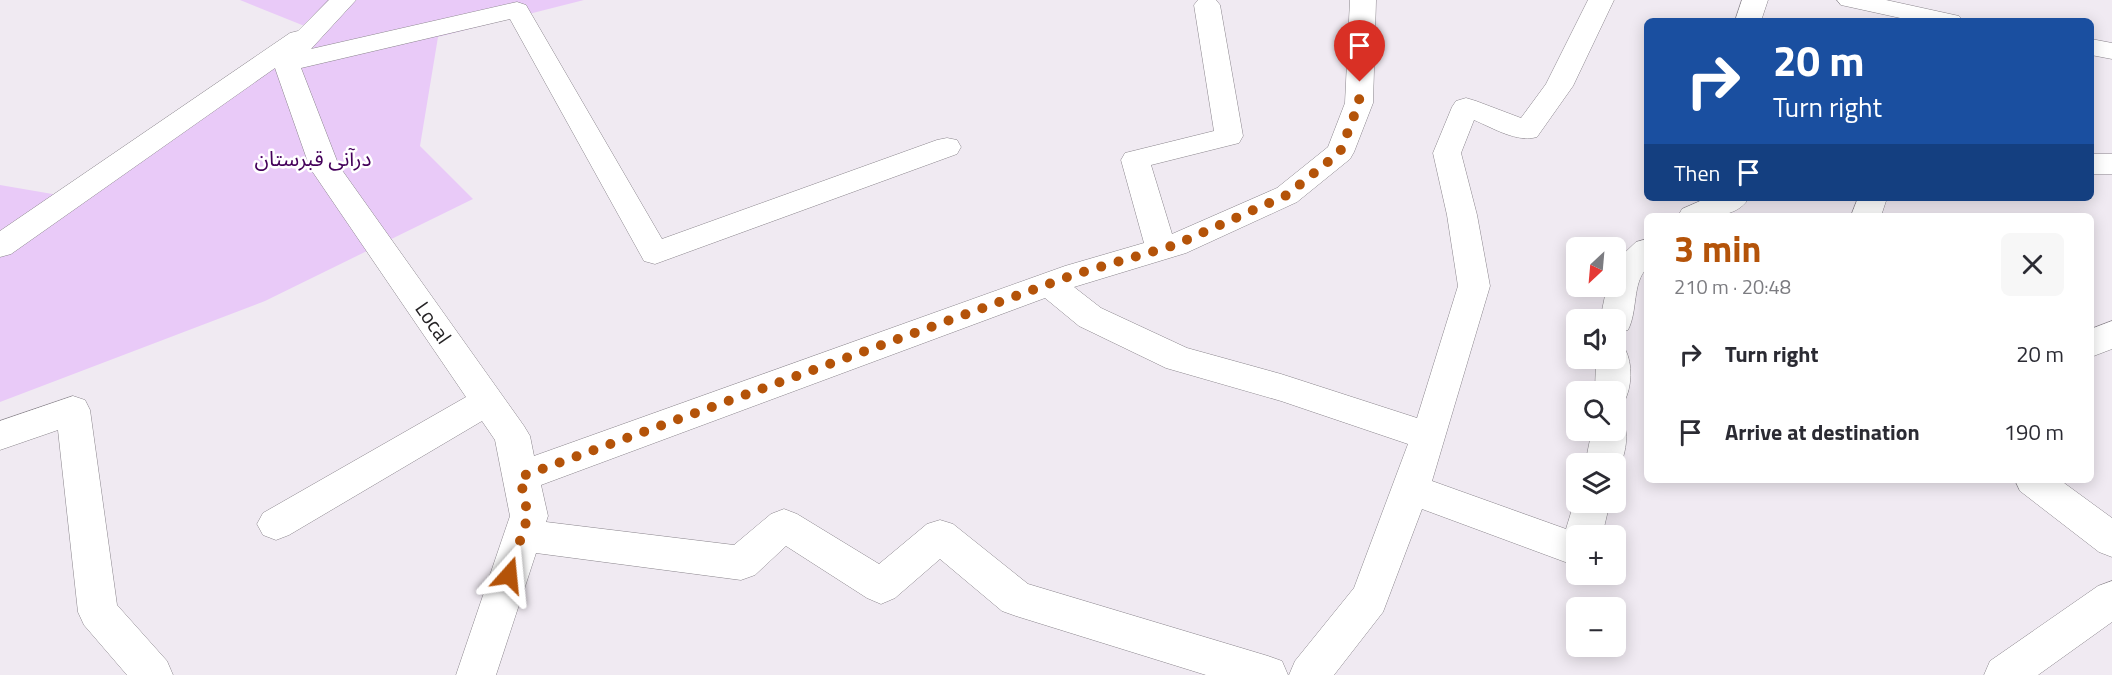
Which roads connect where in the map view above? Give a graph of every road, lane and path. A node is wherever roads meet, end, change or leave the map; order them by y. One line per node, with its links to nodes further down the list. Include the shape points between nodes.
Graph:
1 (344, 0): 11 (street)
2 (1363, 0): 21 (street, via 1359,103 1340,152 1287,195)
3 (1600, 0): 29 (street, via 1559,86 1527,131 1466,107 1447,153 1474,286)
4 (1755, 0): 8 (street)
5 (1836, 0): 9 (street)
6 (1850, 0): 10 (street)
7 (1208, 5): 21 (street, via 1228,136 1135,160)
8 (1749, 18)
9 (1834, 18)
10 (1936, 18)
11 (313, 30): 14 (street); 20 (street)
12 (2094, 48): 13 (street)
13 (2112, 51)
14 (286, 63): 15 (street, via 517,10 655,253); 27 (street, Local, via 326,168)
15 (947, 147)
16 (2094, 164): 17 (street)
17 (2112, 164)
18 (1727, 201): 19 (street)
19 (1700, 213)
20 (0, 246)
21 (1161, 249): 23 (street)
22 (1644, 253): 24 (street, via 1626,270)
23 (1049, 284): 29 (street, via 1090,317 1178,359); 30 (street)
24 (1618, 309)
25 (2112, 334): 26 (street)
26 (2094, 343)
27 (488, 401): 30 (street, Local, via 512,436); 33 (street)
28 (0, 436): 38 (street, via 74,410 98,612)
29 (1429, 436): 32 (street)
30 (520, 477): 34 (street, Local, via 528,516)
31 (2037, 483): 35 (street)
32 (1411, 489): 36 (street); 41 (street, via 1369,599)
33 (276, 525)
34 (522, 535): 39 (street, Local); 40 (street, via 741,563 784,525 881,586 940,536 1016,598)
35 (2112, 540)
36 (1566, 545)
37 (2112, 599): 42 (street)
38 (153, 675)
39 (476, 675)
40 (1268, 675)
41 (1309, 675)
42 (2004, 675)

